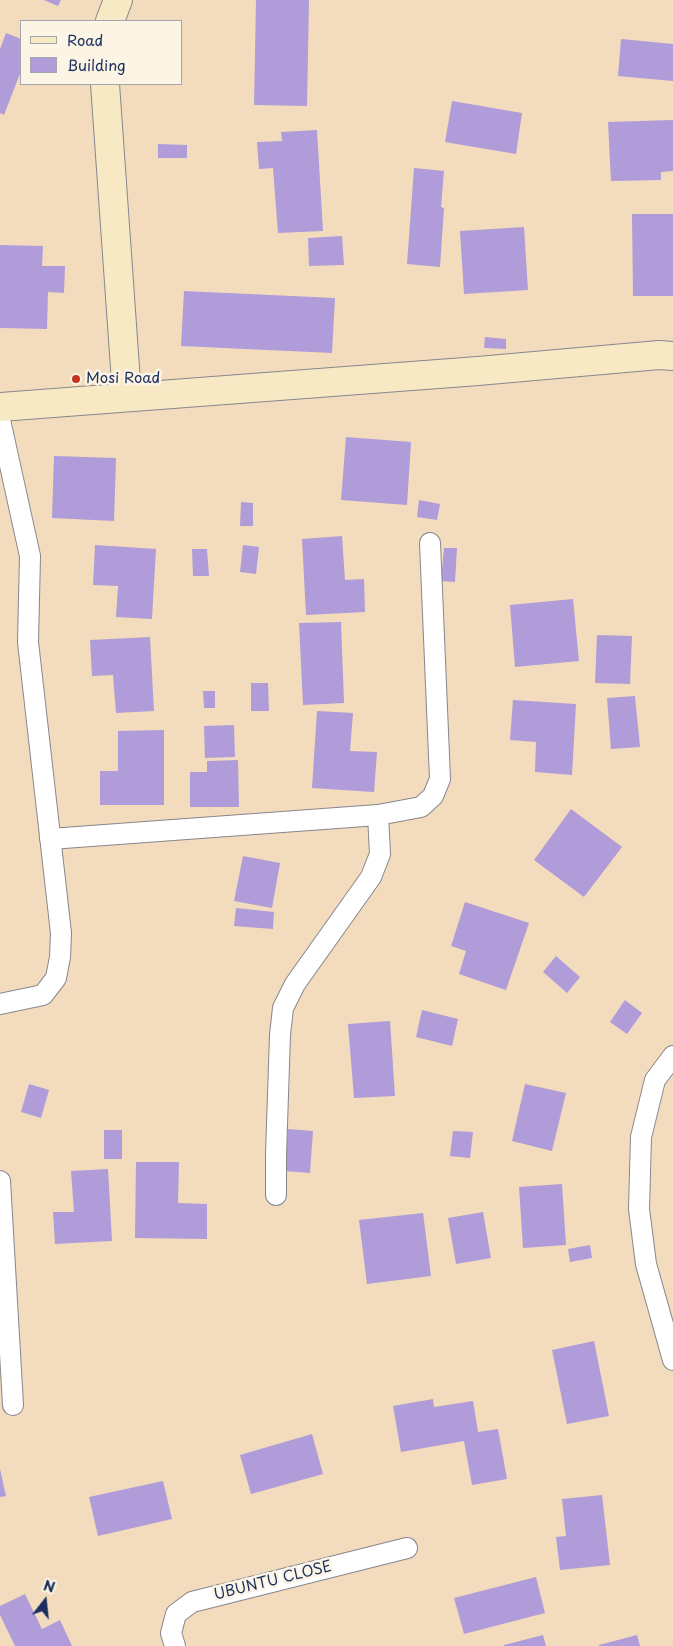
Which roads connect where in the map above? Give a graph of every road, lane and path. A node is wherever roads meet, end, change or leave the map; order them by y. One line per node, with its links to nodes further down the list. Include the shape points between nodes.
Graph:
1 (118, 0): 2 (main road)
2 (110, 20)
3 (105, 85): 5 (main road)
4 (673, 356): 5 (main road)
5 (127, 396): 6 (main road)
6 (0, 407)
7 (0, 420): 10 (street, via 30,556 28,642)
8 (430, 543): 9 (street, via 440,779 433,796 421,807)
9 (378, 815): 10 (street); 14 (street, via 380,854 371,877 295,984 282,1008)
10 (50, 839): 11 (street, via 60,933 56,978 43,995)
11 (0, 1004)
12 (673, 1056): 15 (street, via 655,1080 641,1137 639,1209 646,1264)
13 (0, 1181): 16 (street)
14 (276, 1195)
15 (673, 1360)
16 (13, 1405)
17 (407, 1548): 18 (street, UBUNTU CLOSE, via 192,1602 176,1614 171,1633)
18 (175, 1646)

